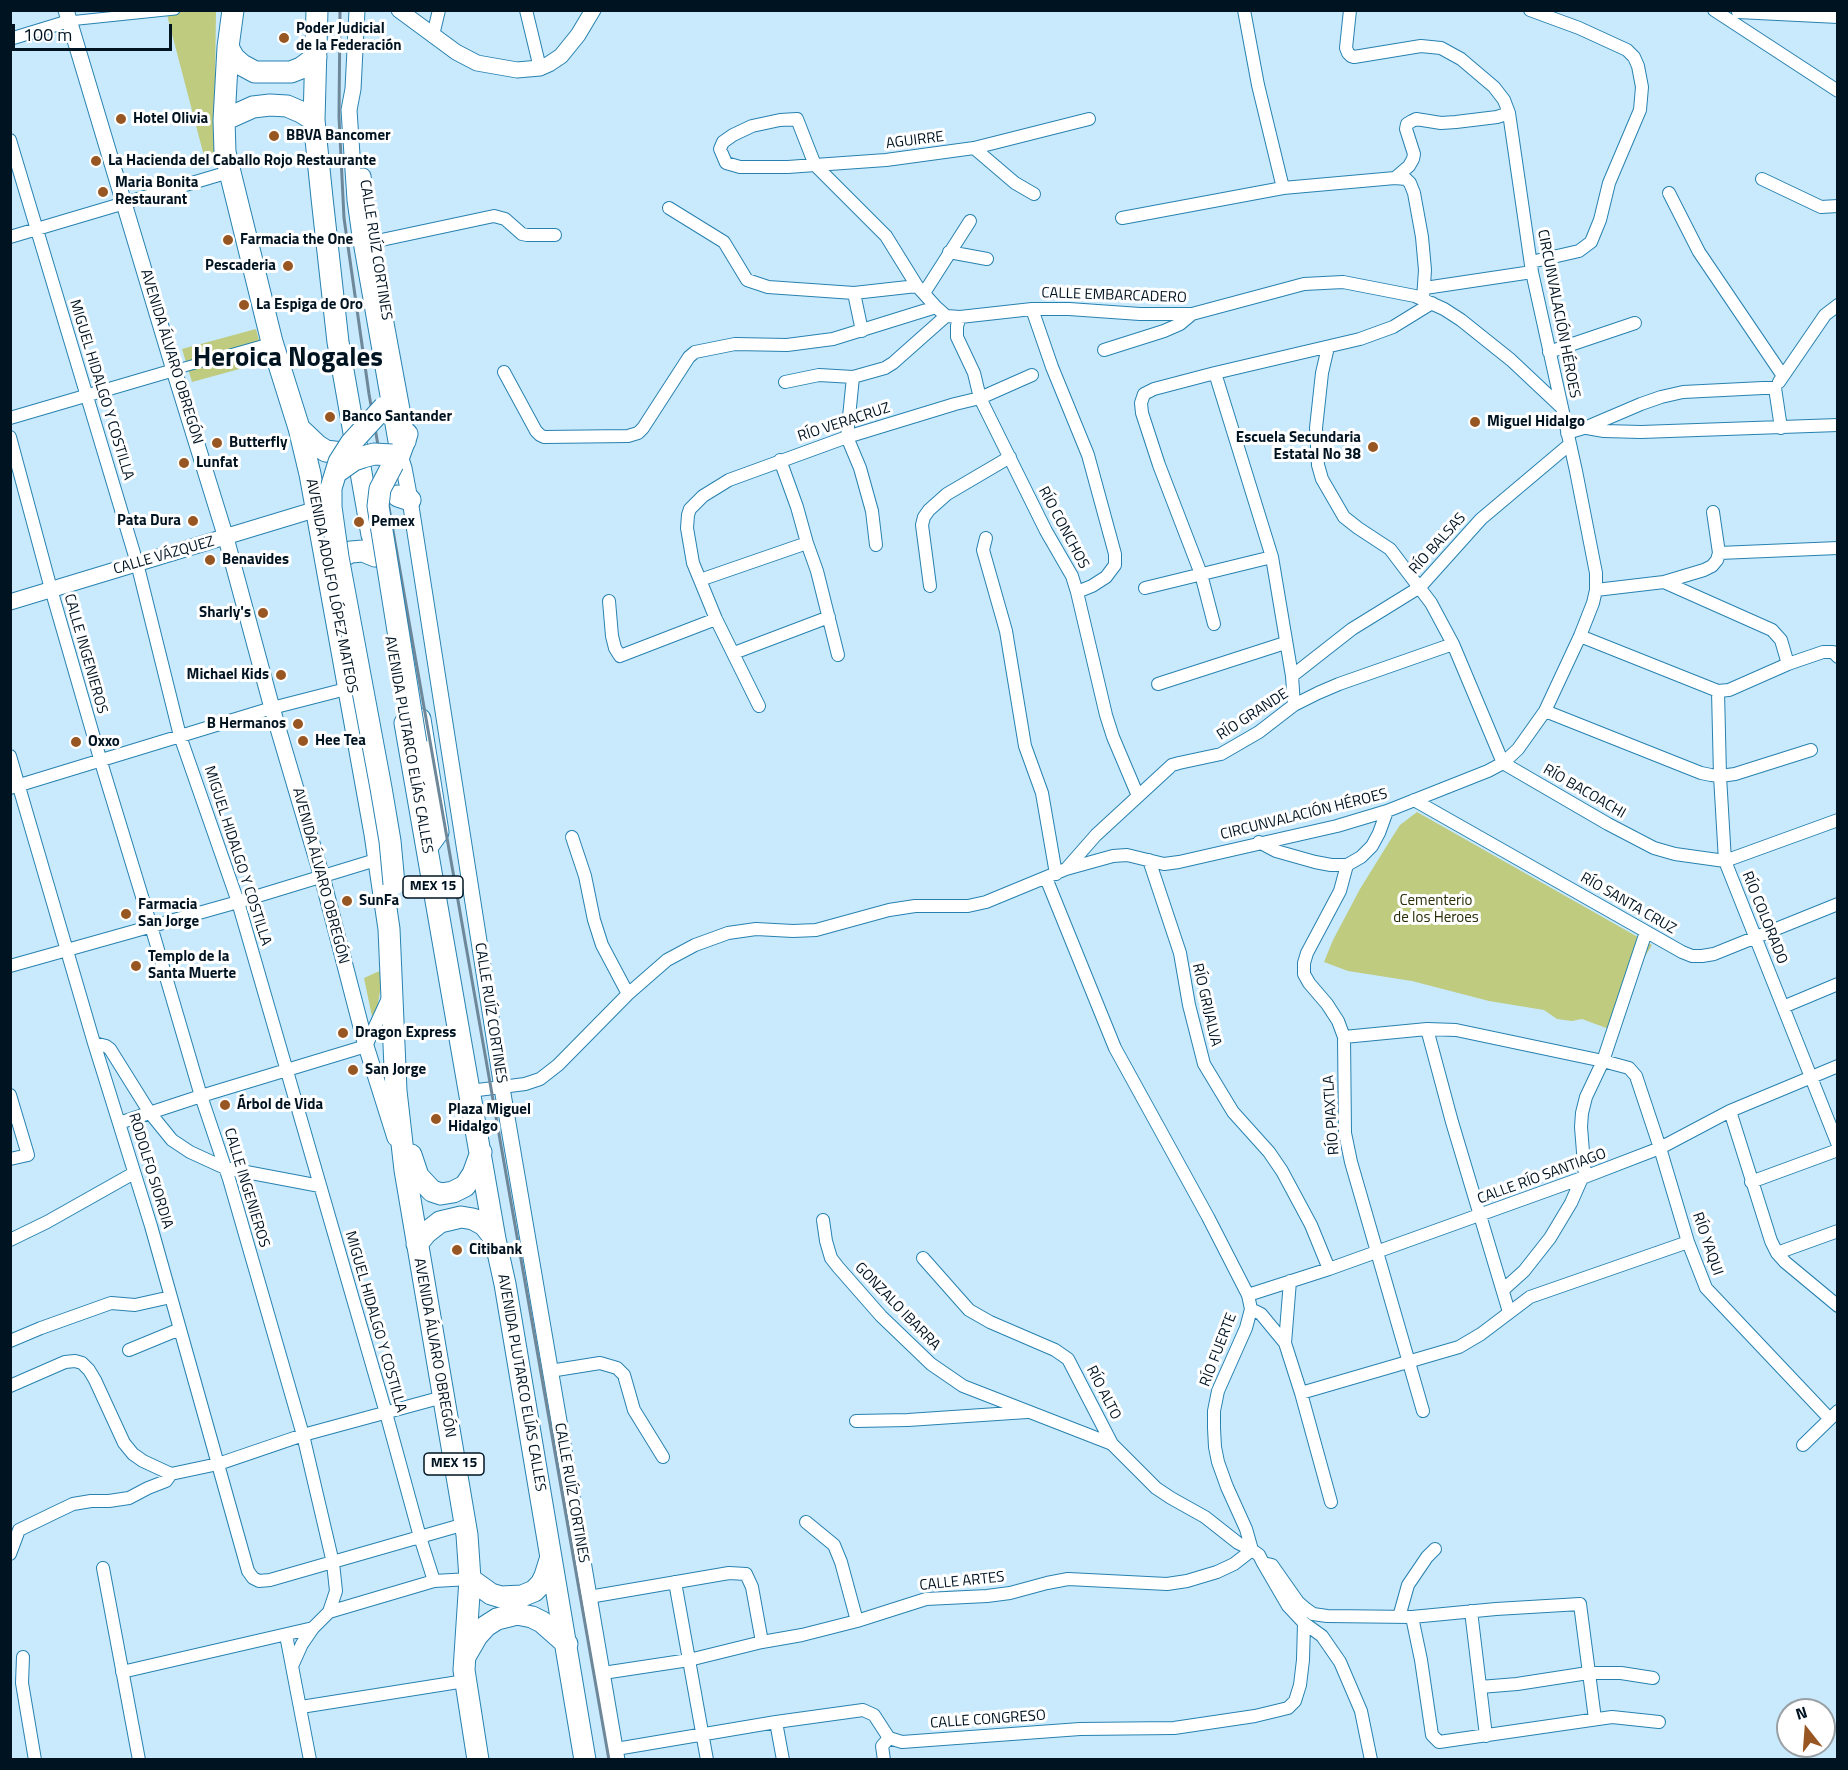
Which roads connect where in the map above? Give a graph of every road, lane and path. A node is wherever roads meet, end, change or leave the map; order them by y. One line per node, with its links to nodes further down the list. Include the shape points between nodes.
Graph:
1 (176, 10): 14 (street)
2 (233, 10): 21 (highway, AVENIDA ADOLFO LÓPEZ MATEOS / MEX 15)
3 (317, 10): 22 (highway, AVENIDA PLUTARCO ELÍAS CALLES / MEX 15)
4 (325, 10): 147 (highway, via 322,126 332,258 354,397 362,411 432,786 438,832)
5 (357, 10): 24 (street, CALLE RUÍZ CORTINES)
6 (399, 10): 19 (street)
7 (439, 10): 19 (street)
8 (526, 10): 23 (street)
9 (593, 10): 23 (street, via 561,56)
10 (1244, 10): 36 (street)
11 (1350, 10): 26 (street, CIRCUNVALACIÓN HÉROES, via 1346,48 1351,56 1421,46 1440,48 1461,59 1494,87)
12 (1530, 10): 50 (street, via 1627,50 1638,66 1642,87 1640,110 1610,183 1592,242 1579,251)
13 (1713, 10): 18 (street)
14 (160, 11): 16 (street)
15 (1738, 11): 17 (street); 18 (street)
16 (68, 16): 20 (street); 39 (street, AVENIDA ÁLVARO OBREGÓN)
17 (1838, 17)
18 (1735, 25): 25 (street)
19 (433, 36): 23 (street, via 477,63 517,70)
20 (10, 39)
21 (228, 47): 22 (highway, via 234,58 255,72 291,72); 28 (highway, AVENIDA ADOLFO LÓPEZ MATEOS / MEX 15)
22 (316, 57): 29 (highway, AVENIDA PLUTARCO ELÍAS CALLES / MEX 15)
23 (540, 68)
24 (353, 89): 47 (street, CALLE RUÍZ CORTINES); 76 (street, CALLE RUÍZ CORTINES, via 349,110 355,200)
25 (1838, 91)
26 (1509, 113): 34 (street, via 1456,122 1412,120 1406,129 1413,159); 50 (street, CIRCUNVALACIÓN HÉROES)
27 (1089, 119): 31 (street, AGUIRRE)
28 (224, 120): 29 (highway, via 253,107 270,105 287,106); 33 (highway, AVENIDA ADOLFO LÓPEZ MATEOS / MEX 15)
29 (314, 120): 87 (highway, AVENIDA PLUTARCO ELÍAS CALLES / MEX 15, via 338,342)
30 (10, 140): 44 (street, MIGUEL HIDALGO Y COSTILLA)
31 (974, 148): 32 (street, AGUIRRE); 38 (street, via 1015,183)
32 (815, 165): 32 (street, AGUIRRE, via 796,118 752,126 723,142 720,149 726,163 740,168); 51 (street, via 886,236)
33 (229, 172): 39 (street); 62 (highway, AVENIDA ADOLFO LÓPEZ MATEOS / MEX 15)
34 (1395, 178): 36 (street); 53 (street, via 1406,179 1414,194)
35 (1762, 179): 40 (street, via 1821,207)
36 (1283, 188): 42 (street)
37 (1669, 193): 70 (street, via 1699,252)
38 (1035, 194)
39 (125, 203): 44 (street); 66 (street, AVENIDA ÁLVARO OBREGÓN)
40 (1838, 206)
41 (669, 208): 52 (street, via 724,242 747,280 768,287)
42 (1122, 218)
43 (970, 221): 48 (street)
44 (36, 229): 46 (street); 74 (street, MIGUEL HIDALGO Y COSTILLA)
45 (555, 235): 47 (street, via 522,234 505,219 494,216)
46 (10, 237)
47 (372, 242): 83 (street, CALLE RUÍZ CORTINES)
48 (949, 252): 49 (street); 51 (street)
49 (987, 259)
50 (1531, 267): 53 (street); 65 (street, CIRCUNVALACIÓN HÉROES)
51 (921, 290): 52 (street); 55 (street)
52 (854, 293): 61 (street)
53 (1427, 297): 57 (street, CALLE EMBARCADERO, via 1343,282 1304,284); 63 (street, via 1393,327); 77 (street, CALLE EMBARCADERO, via 1511,360)
54 (1838, 305): 70 (street, via 1825,315)
55 (936, 307): 58 (street); 61 (street)
56 (1032, 309): 57 (street, CALLE EMBARCADERO); 59 (street, CALLE EMBARCADERO); 113 (street, via 1092,466 1116,560 1113,570 1100,581)
57 (1192, 314): 64 (street, via 1164,331)
58 (946, 316): 59 (street, CALLE EMBARCADERO); 71 (street, via 893,363)
59 (960, 317): 75 (street, RÍO CONCHOS, via 957,337 974,373)
60 (1635, 323): 65 (street)
61 (862, 331): 67 (street, via 810,343 735,344 695,352 643,428 628,436 540,435)
62 (272, 342): 66 (street); 80 (highway, AVENIDA ADOLFO LÓPEZ MATEOS / MEX 15)
63 (1328, 347): 68 (street); 109 (street, via 1316,429 1322,479 1344,517 1390,549)
64 (1104, 350)
65 (1549, 352): 77 (street, CIRCUNVALACIÓN HÉROES)
66 (174, 370): 74 (street); 96 (street, AVENIDA ÁLVARO OBREGÓN)
67 (504, 372)
68 (1215, 373): 102 (street); 105 (street, via 1154,389 1144,394 1141,403 1159,465)
69 (1032, 375): 75 (street, RÍO VERACRUZ)
70 (1783, 376): 73 (street)
71 (853, 377): 72 (street, via 819,375); 85 (street)
72 (784, 382)
73 (1775, 388): 81 (street, via 1683,392 1641,404); 82 (street)
74 (88, 395): 78 (street); 103 (street, MIGUEL HIDALGO Y COSTILLA)
75 (980, 398): 85 (street, RÍO VERACRUZ); 88 (street, RÍO CONCHOS)
76 (386, 403): 91 (highway, bridge, via 351,443); 92 (street, CALLE RUÍZ CORTINES)
77 (1562, 408): 86 (street, CIRCUNVALACIÓN HÉROES)
78 (10, 418)
79 (1838, 425): 82 (street)
80 (299, 428): 87 (highway, via 326,451); 90 (highway, AVENIDA ADOLFO LÓPEZ MATEOS / MEX 15)
81 (1587, 428): 82 (street, via 1641,432); 86 (street)
82 (1781, 428)
83 (407, 434): 92 (highway)
84 (10, 437): 111 (street, CALLE INGENIEROS)
85 (847, 437): 89 (street, RÍO VERACRUZ); 98 (street, via 872,511)
86 (1569, 439): 109 (street, RÍO BALSAS, via 1481,519); 112 (street, CIRCUNVALACIÓN HÉROES)
87 (358, 449): 92 (highway, AVENIDA PLUTARCO ELÍAS CALLES / MEX 15)
88 (1010, 457): 108 (street, via 947,494 924,517); 113 (street, RÍO CONCHOS)
89 (780, 460): 97 (street); 106 (street, RÍO VERACRUZ, via 729,480 690,509 687,528)
90 (310, 474): 92 (highway, via 329,474 347,480); 93 (highway, AVENIDA ADOLFO LÓPEZ MATEOS / MEX 15)
91 (334, 474): 92 (highway, bridge, via 354,460 374,454); 157 (highway, bridge, via 333,527 383,799 394,884)
92 (395, 479): 101 (highway, AVENIDA PLUTARCO ELÍAS CALLES / MEX 15); 147 (highway, bridge, via 381,532 416,743 429,837); 175 (street, CALLE RUÍZ CORTINES)
93 (317, 509): 96 (street, CALLE VÁZQUEZ); 104 (highway, AVENIDA ADOLFO LÓPEZ MATEOS / MEX 15)
94 (1713, 512): 100 (street)
95 (986, 537): 152 (street, RÍO FUERTE, via 983,550 1006,631 1025,746 1042,793)
96 (226, 538): 103 (street, CALLE VÁZQUEZ); 132 (street, AVENIDA ÁLVARO OBREGÓN)
97 (807, 543): 106 (street); 116 (street)
98 (876, 545)
99 (1838, 548): 100 (street)
100 (1719, 552): 107 (street, via 1712,566)
101 (375, 556): 104 (highway, via 351,552 336,559); 147 (highway, AVENIDA PLUTARCO ELÍAS CALLES / MEX 15)
102 (1272, 556): 105 (street); 120 (street)
103 (137, 563): 111 (street, CALLE VÁZQUEZ); 134 (street, MIGUEL HIDALGO Y COSTILLA)
104 (328, 569): 128 (highway, AVENIDA ADOLFO LÓPEZ MATEOS / MEX 15)
105 (1201, 573): 110 (street); 118 (street)
106 (700, 580): 117 (street)
107 (1664, 582): 112 (street); 125 (street, via 1772,630 1781,640)
108 (930, 586)
109 (1420, 587): 121 (street); 126 (street, RÍO BALSAS, via 1352,629)
110 (1145, 588)
111 (51, 589): 115 (street, CALLE VÁZQUEZ); 137 (street, CALLE INGENIEROS)
112 (1596, 590): 119 (street, CIRCUNVALACIÓN HÉROES)
113 (1077, 592): 141 (street, RÍO CONCHOS, via 1106,715)
114 (609, 601): 117 (street, via 612,636 620,657)
115 (10, 602)
116 (829, 616): 122 (street); 123 (street)
117 (716, 619): 122 (street)
118 (1214, 624)
119 (1580, 636): 129 (street); 133 (street, CIRCUNVALACIÓN HÉROES)
120 (1286, 643): 126 (street); 127 (street)
121 (1454, 644): 130 (street, RÍO GRANDE, via 1339,684); 138 (street)
122 (734, 653): 131 (street)
123 (838, 655)
124 (1838, 657): 125 (street, via 1833,652 1823,652)
125 (1788, 664): 129 (street, via 1730,690)
126 (1292, 676): 130 (street)
127 (1158, 684)
128 (350, 688): 132 (street); 148 (highway, AVENIDA ADOLFO LÓPEZ MATEOS / MEX 15)
129 (1718, 691): 139 (street, RÍO COLORADO)
130 (1294, 705): 141 (street, RÍO GRANDE, via 1221,754 1172,765)
131 (759, 706)
132 (272, 708): 134 (street); 153 (street, AVENIDA ÁLVARO OBREGÓN)
133 (1545, 711): 138 (street, CIRCUNVALACIÓN HÉROES); 139 (street, via 1701,773)
134 (180, 736): 137 (street); 154 (street, MIGUEL HIDALGO Y COSTILLA)
135 (1811, 750): 139 (street)
136 (10, 756): 140 (street, RODOLFO SIORDIA)
137 (101, 762): 140 (street); 156 (street, CALLE INGENIEROS)
138 (1503, 763): 142 (street, CIRCUNVALACIÓN HÉROES); 150 (street, RÍO BACOACHI, via 1654,848)
139 (1720, 776): 150 (street, RÍO COLORADO)
140 (15, 787): 160 (street, RODOLFO SIORDIA)
141 (1138, 796): 152 (street, RÍO GRANDE)
142 (1414, 800): 143 (street, CIRCUNVALACIÓN HÉROES); 158 (street, RÍO SANTA CRUZ)
143 (1388, 811): 146 (street, CIRCUNVALACIÓN HÉROES); 151 (street, via 1372,846)
144 (1838, 820): 150 (street, RÍO BACOACHI)
145 (572, 837): 164 (street, via 602,945)
146 (1259, 842): 149 (street, CIRCUNVALACIÓN HÉROES, via 1179,862); 151 (street, via 1315,862)
147 (427, 849): 176 (highway, AVENIDA PLUTARCO ELÍAS CALLES / MEX 15)
148 (379, 859): 153 (street); 157 (highway, AVENIDA ADOLFO LÓPEZ MATEOS / MEX 15)
149 (1149, 860): 152 (street, CIRCUNVALACIÓN HÉROES, via 1113,856); 202 (street, RÍO GRIJALVA, via 1180,953 1188,1005 1204,1064 1233,1112 1282,1171)
150 (1725, 861): 159 (street, RÍO COLORADO)
151 (1347, 865): 167 (street, RÍO PIAXTLA, via 1340,891 1304,963 1304,974 1338,1021)
152 (1056, 874): 164 (street, CIRCUNVALACIÓN HÉROES, via 968,906 906,907 816,930 756,929 728,933 667,960); 205 (street, RÍO FUERTE, via 1115,1048)
153 (322, 877): 154 (street); 169 (street, AVENIDA ÁLVARO OBREGÓN)
154 (238, 902): 156 (street); 173 (street, MIGUEL HIDALGO Y COSTILLA)
155 (1838, 904): 159 (street, RÍO SANTA CRUZ)
156 (151, 926): 160 (street); 178 (street, CALLE INGENIEROS)
157 (389, 928): 163 (highway, AVENIDA ADOLFO LÓPEZ MATEOS / MEX 15)
158 (1646, 932): 159 (street, RÍO SANTA CRUZ, via 1692,956 1714,954); 171 (street)
159 (1756, 938): 165 (street, RÍO COLORADO)
160 (67, 951): 161 (street); 168 (street, RODOLFO SIORDIA)
161 (10, 966)
162 (1838, 984): 165 (street)
163 (390, 993): 169 (street); 170 (highway, AVENIDA ADOLFO LÓPEZ MATEOS / MEX 15)
164 (628, 994): 175 (street, CIRCUNVALACIÓN HÉROES, via 540,1079)
165 (1783, 1006): 174 (street, RÍO COLORADO)
166 (1427, 1029): 167 (street, RÍO YAQUI); 171 (street, RÍO YAQUI, via 1456,1030); 192 (street)
167 (1344, 1037): 199 (street, RÍO PIAXTLA, via 1346,1133)
168 (94, 1043): 180 (street, via 110,1049); 181 (street, RODOLFO SIORDIA)
169 (366, 1046): 173 (street); 187 (street, AVENIDA ÁLVARO OBREGÓN)
170 (394, 1051): 184 (highway, via 408,1140 423,1183 441,1194 465,1186); 187 (highway, AVENIDA ADOLFO LÓPEZ MATEOS / MEX 15)
171 (1603, 1061): 183 (street, RÍO YAQUI, via 1629,1068 1636,1076); 189 (street, via 1582,1113)
172 (1838, 1066): 174 (street, CALLE RÍO SANTIAGO)
173 (287, 1071): 178 (street); 191 (street, MIGUEL HIDALGO Y COSTILLA)
174 (1810, 1077): 179 (street, CALLE RÍO SANTIAGO); 182 (street, RÍO COLORADO)
175 (502, 1088): 176 (street, CIRCUNVALACIÓN HÉROES); 215 (street, CALLE RUÍZ CORTINES)
176 (470, 1091): 184 (highway, AVENIDA PLUTARCO ELÍAS CALLES / MEX 15)
177 (10, 1095): 185 (street, via 28,1155)
178 (201, 1096): 180 (street); 186 (street, CALLE INGENIEROS)
179 (1730, 1111): 183 (street, CALLE RÍO SANTIAGO); 190 (street)
180 (150, 1113): 181 (street); 186 (street, via 172,1140)
181 (119, 1123): 188 (street, RODOLFO SIORDIA)
182 (1838, 1147): 190 (street)
183 (1660, 1148): 189 (street, CALLE RÍO SANTIAGO); 197 (street, RÍO YAQUI)
184 (481, 1152): 195 (highway, AVENIDA PLUTARCO ELÍAS CALLES / MEX 15)
185 (10, 1159)
186 (225, 1168): 191 (street); 224 (street, CALLE INGENIEROS)
187 (405, 1170): 198 (highway, AVENIDA ÁLVARO OBREGÓN / MEX 15)
188 (134, 1173): 196 (street); 206 (street, RODOLFO SIORDIA)
189 (1584, 1178): 192 (street, CALLE RÍO SANTIAGO); 204 (street, via 1550,1238)
190 (1751, 1182): 200 (street)
191 (320, 1186): 221 (street, MIGUEL HIDALGO Y COSTILLA)
192 (1480, 1215): 199 (street, CALLE RÍO SANTIAGO); 204 (street)
193 (823, 1220): 220 (street, GONZALO IBARRA, via 831,1258 838,1268 919,1354 963,1386)
194 (1838, 1231): 200 (street)
195 (495, 1239): 198 (highway, via 484,1225 461,1217 440,1222); 238 (highway, AVENIDA PLUTARCO ELÍAS CALLES / MEX 15)
196 (10, 1240)
197 (1688, 1242): 209 (street, via 1530,1297); 222 (street, RÍO YAQUI, via 1711,1294)
198 (417, 1244): 218 (highway, AVENIDA ÁLVARO OBREGÓN / MEX 15)
199 (1376, 1253): 202 (street, CALLE RÍO SANTIAGO); 214 (street, RÍO PIAXTLA)
200 (1777, 1253): 207 (street)
201 (923, 1258): 225 (street, RÍO ALTO, via 969,1310 1068,1359)
202 (1329, 1269): 203 (street, CALLE RÍO SANTIAGO)
203 (1290, 1281): 205 (street, CALLE RÍO SANTIAGO); 212 (street)
204 (1504, 1289): 209 (street)
205 (1248, 1295): 208 (street, RÍO FUERTE)
206 (171, 1298): 210 (street, RODOLFO SIORDIA); 211 (street, via 135,1305 111,1303)
207 (1838, 1306)
208 (1251, 1309): 212 (street, via 1261,1314); 236 (street, RÍO FUERTE, via 1218,1391 1214,1428 1218,1462)
209 (1509, 1312): 214 (street, via 1470,1342)
210 (180, 1329): 213 (street); 228 (street, RODOLFO SIORDIA)
211 (10, 1341)
212 (1285, 1343): 217 (street)
213 (129, 1350)
214 (1409, 1361): 217 (street); 219 (street, RÍO PIAXTLA)
215 (550, 1371): 227 (street, via 600,1363 617,1368 624,1375 634,1410); 245 (street, CALLE RUÍZ CORTINES)
216 (10, 1386): 229 (street, via 65,1362 82,1363 95,1380 124,1443 143,1461)
217 (1301, 1394): 230 (street)
218 (442, 1397): 221 (street); 232 (highway, AVENIDA ÁLVARO OBREGÓN / MEX 15)
219 (1423, 1411)
220 (1031, 1412): 223 (street); 225 (street, GONZALO IBARRA)
221 (386, 1413): 224 (street); 234 (street, MIGUEL HIDALGO Y COSTILLA)
222 (1833, 1415): 226 (street)
223 (856, 1421)
224 (303, 1435): 228 (street); 239 (street, CALLE INGENIEROS)
225 (1112, 1444): 236 (street, RÍO ALTO, via 1156,1488)
226 (1803, 1445)
227 (663, 1457)
228 (218, 1464): 229 (street); 239 (street, RODOLFO SIORDIA, via 253,1578 270,1580)
229 (171, 1474): 233 (street, via 168,1480 129,1498 73,1504)
230 (1331, 1502)
231 (806, 1522): 250 (street, via 834,1545)
232 (465, 1524): 234 (street); 242 (highway, AVENIDA ÁLVARO OBREGÓN / MEX 15)
233 (15, 1532): 237 (street)
234 (420, 1537): 239 (street); 243 (street, MIGUEL HIDALGO Y COSTILLA)
235 (1435, 1549): 249 (street, via 1408,1585)
236 (1252, 1550): 240 (street, RÍO FUERTE); 250 (street, CALLE ARTES, via 1217,1572 1186,1581 1167,1584 1068,1579 1010,1593 926,1599)
237 (10, 1554)
238 (550, 1560): 246 (highway, via 541,1584 522,1596); 255 (highway, AVENIDA PLUTARCO ELÍAS CALLES / MEX 15)
239 (333, 1563): 248 (street, CALLE INGENIEROS, via 336,1591)
240 (1263, 1563): 249 (street, RÍO FUERTE, via 1272,1565 1298,1602 1313,1614); 251 (street, via 1288,1606)
241 (103, 1568): 260 (street)
242 (470, 1579): 243 (street); 246 (highway); 256 (highway, AVENIDA ÁLVARO OBREGÓN / MEX 15)
243 (434, 1581): 248 (street)
244 (675, 1582): 245 (street); 254 (street, via 729,1573 746,1575 752,1587); 258 (street)
245 (589, 1597): 261 (street, CALLE RUÍZ CORTINES)
246 (516, 1605): 255 (highway); 256 (highway, via 486,1626)
247 (1471, 1611): 249 (street, RÍO FUERTE); 262 (street, RÍO FUERTE, via 1580,1604); 266 (street)
248 (329, 1612): 252 (street)
249 (1405, 1617): 272 (street, via 1421,1660 1432,1736 1445,1742)
250 (857, 1621): 254 (street, CALLE ARTES)
251 (1304, 1623): 273 (street, CALLE CONGRESO, via 1300,1685 1288,1708 1174,1728 1080,1728 902,1742); 283 (street, via 1322,1636 1340,1662 1361,1711)
252 (313, 1628): 253 (street); 259 (street)
253 (286, 1635): 259 (street); 260 (street)
254 (762, 1642): 258 (street, CALLE ARTES)
255 (567, 1644): 279 (highway, AVENIDA PLUTARCO ELÍAS CALLES / MEX 15)
256 (465, 1656): 264 (highway, AVENIDA ÁLVARO OBREGÓN / MEX 15)
257 (23, 1657): 265 (street)
258 (689, 1660): 261 (street, CALLE ARTES); 271 (street)
259 (293, 1664): 267 (street)
260 (122, 1672): 276 (street)
261 (603, 1673): 274 (street, CALLE RUÍZ CORTINES)
262 (1588, 1673): 263 (street); 266 (street); 268 (street)
263 (1653, 1678)
264 (465, 1681): 267 (street); 278 (highway, AVENIDA ÁLVARO OBREGÓN / MEX 15)
265 (16, 1684): 275 (street)
266 (1480, 1687): 272 (street)
267 (301, 1707): 277 (street)
268 (1595, 1719): 270 (street); 272 (street)
269 (776, 1722): 271 (street); 273 (street, via 863,1710 874,1715); 281 (street)
270 (1659, 1722)
271 (703, 1734): 274 (street); 280 (street)
272 (1486, 1736)
273 (889, 1738): 282 (street, via 882,1746)
274 (617, 1754)
275 (35, 1760)
276 (139, 1760)
277 (310, 1760)
278 (478, 1760)
279 (585, 1760)
280 (707, 1760)
281 (783, 1760)
282 (884, 1760)
283 (1371, 1760)

